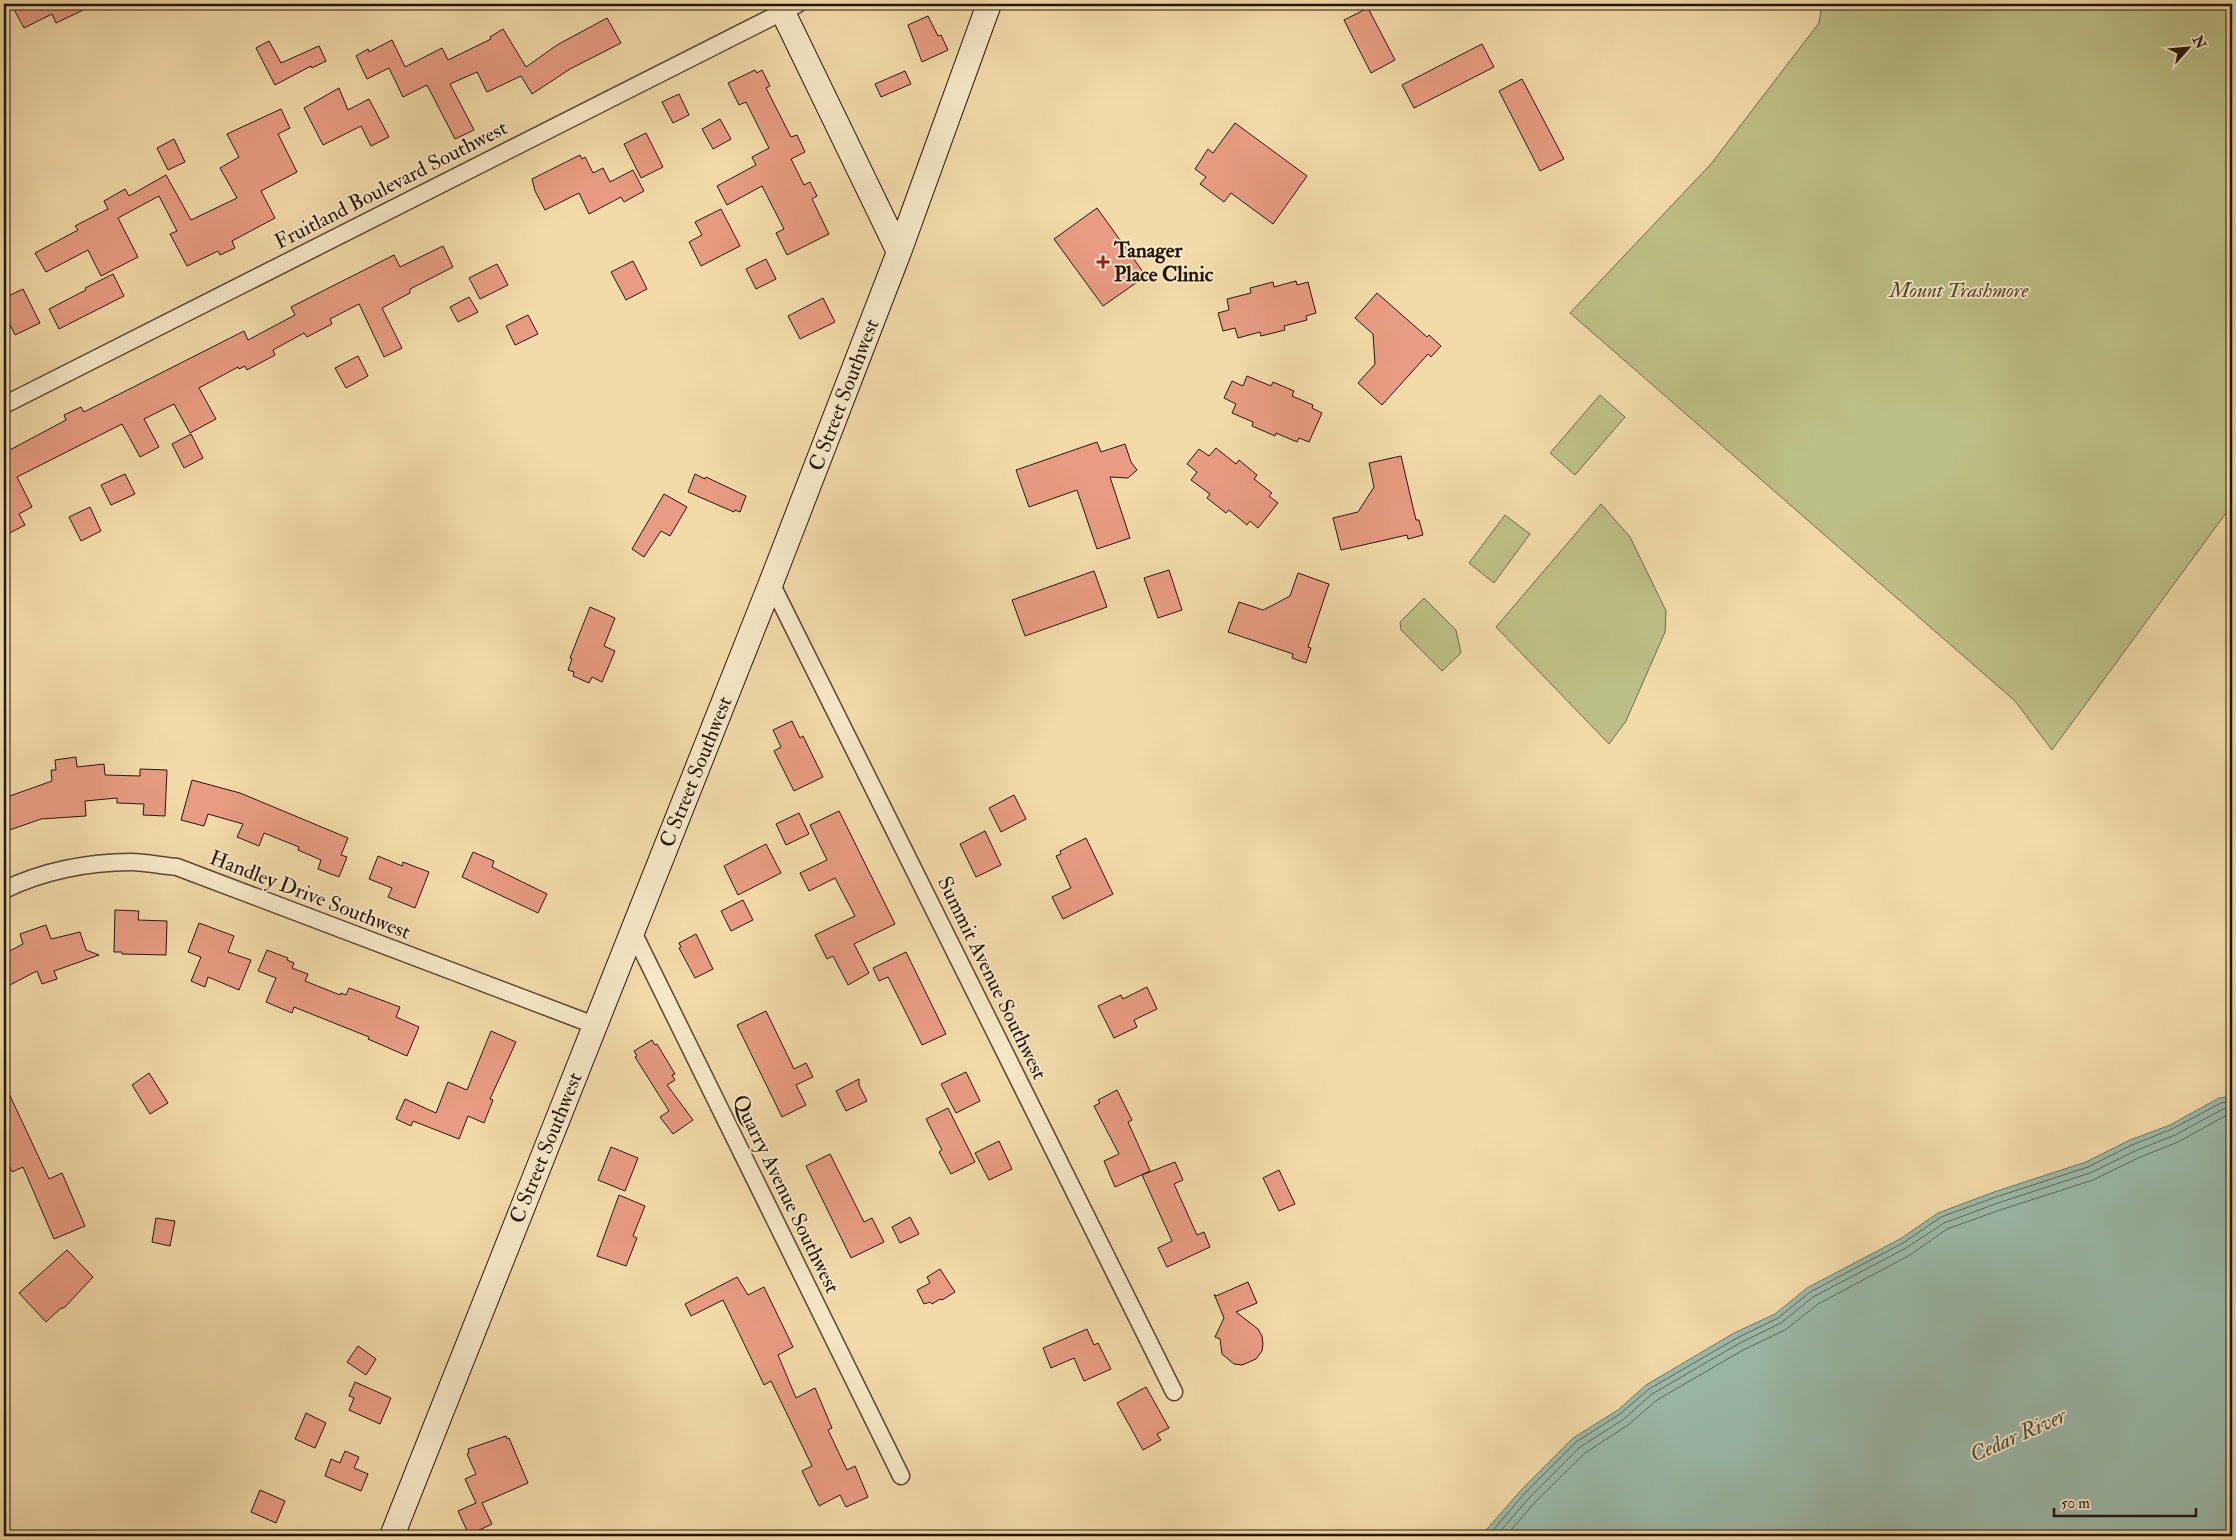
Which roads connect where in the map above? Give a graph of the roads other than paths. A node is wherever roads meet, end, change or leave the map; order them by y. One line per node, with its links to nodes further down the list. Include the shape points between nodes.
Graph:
1 (989, 4): 3 (main road, C Street Southwest)
2 (786, 6): 3 (main road); 4 (street, Fruitland Boulevard Southwest)
3 (900, 252): 5 (main road, C Street Southwest)
4 (4, 404)
5 (771, 582): 7 (main road, C Street Southwest); 9 (street, Summit Avenue Southwest)
6 (4, 890): 8 (street, Handley Drive Southwest, via 82,865 132,862 177,868)
7 (632, 930): 8 (main road, C Street Southwest); 10 (street, Quarry Avenue Southwest)
8 (594, 1025): 11 (main road, C Street Southwest)
9 (1174, 1392)
10 (901, 1476)
11 (392, 1536)

